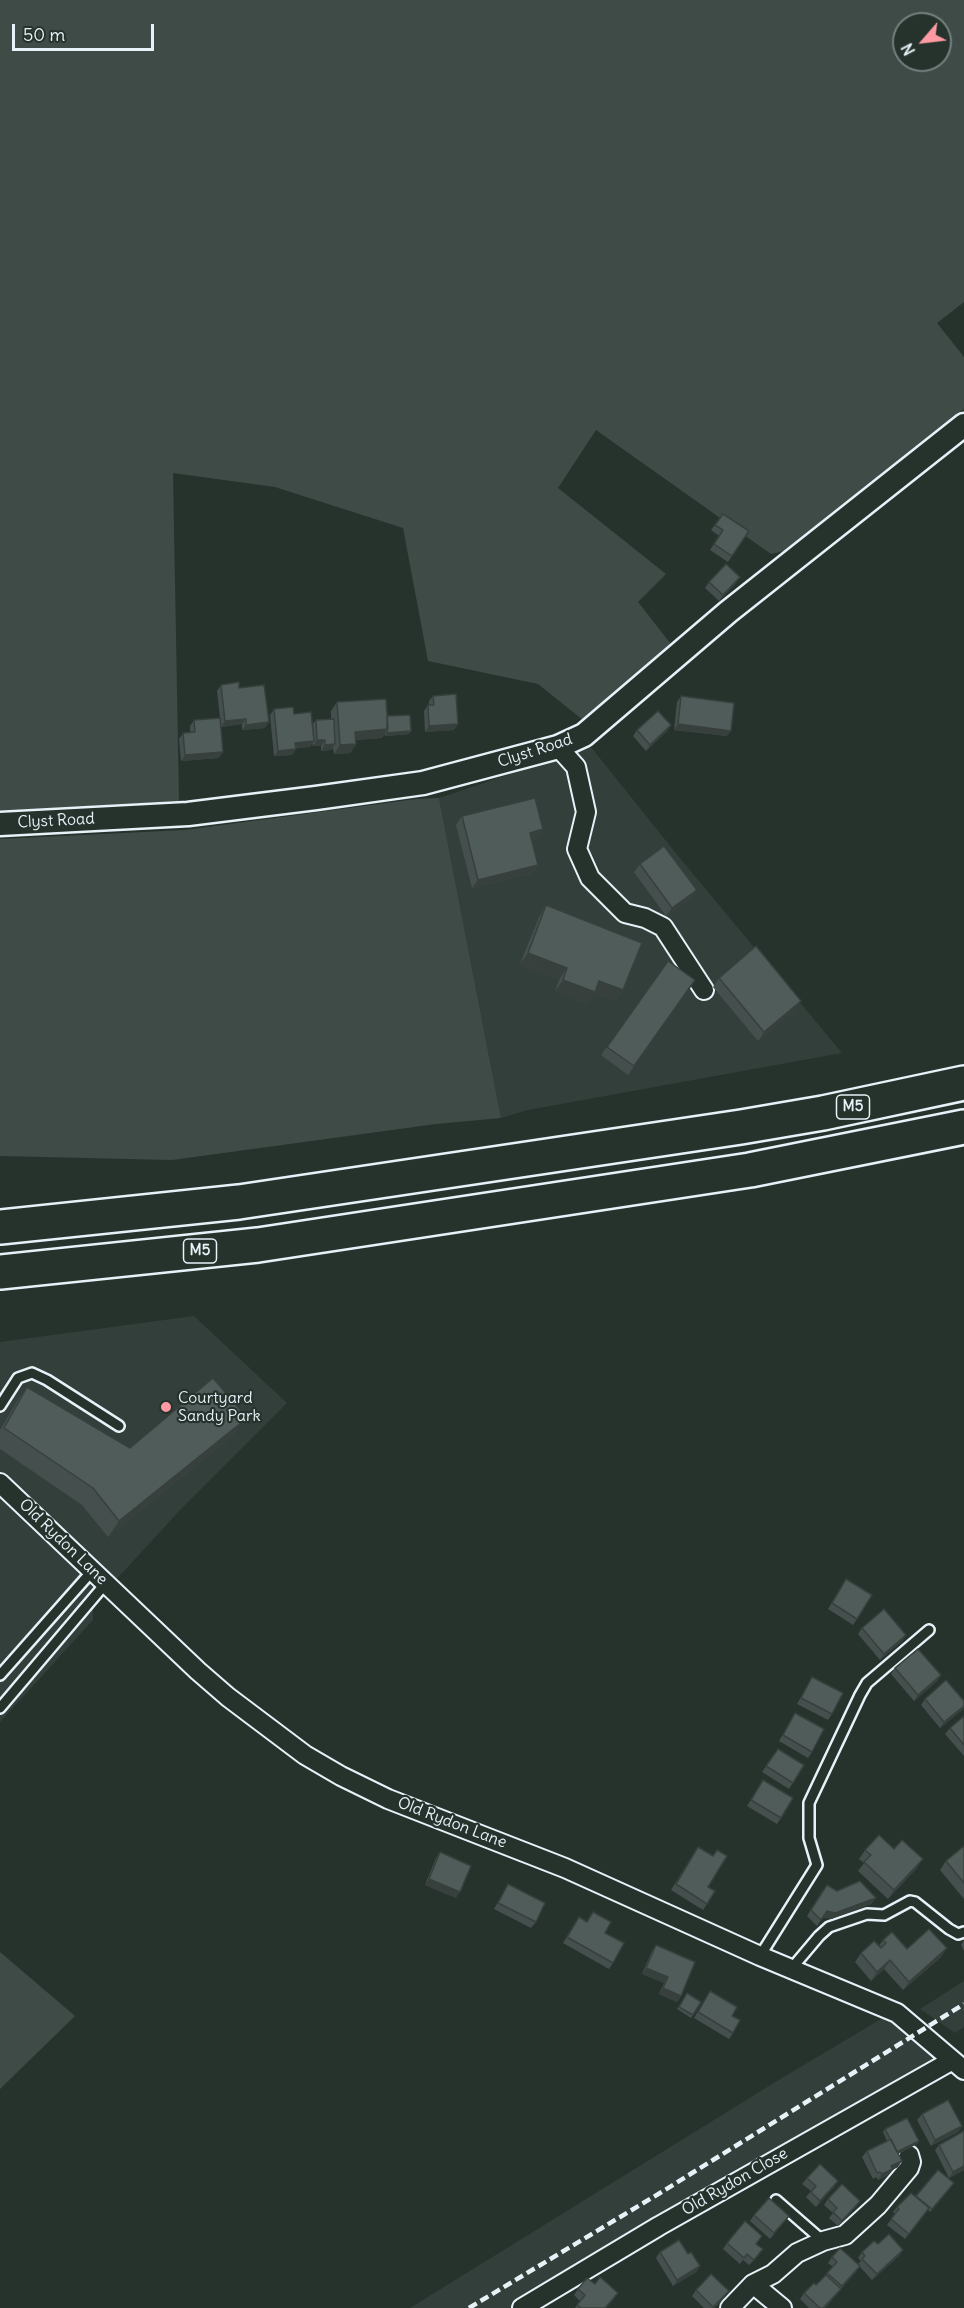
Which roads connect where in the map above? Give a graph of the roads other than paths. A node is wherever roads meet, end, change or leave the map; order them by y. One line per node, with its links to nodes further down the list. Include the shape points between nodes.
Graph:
1 (964, 425): 2 (street, Clyst Road, via 728,612 584,735)
2 (558, 747): 3 (street, Clyst Road, via 423,783 316,798 188,814); 4 (street, via 576,767 586,812 578,849 591,878 625,913 663,927)
3 (0, 824)
4 (704, 990)
5 (964, 1083): 7 (highway, M5, via 729,1129 239,1202)
6 (964, 1127): 8 (highway, M5, via 750,1170 258,1245)
7 (0, 1227)
8 (0, 1272)
9 (0, 1406): 10 (lane, via 18,1378 32,1373)
10 (119, 1426)
11 (0, 1483): 12 (street, Old Rydon Lane)
12 (93, 1570): 13 (street, Old Rydon Lane); 15 (lane)
13 (106, 1583): 16 (lane); 18 (street, Old Rydon Lane, via 228,1697 305,1755 341,1776 388,1799 565,1868)
14 (929, 1630): 18 (lane, via 867,1683 860,1695 809,1803 809,1838 817,1864)
15 (0, 1675)
16 (0, 1708)
17 (964, 1932): 19 (lane, via 958,1934 949,1929 910,1901 884,1915 867,1914 829,1928)
18 (760, 1956): 19 (street, Old Rydon Lane)
19 (792, 1968): 20 (street, Old Rydon Lane, via 897,2013)
20 (958, 2065): 25 (street, Old Rydon Close, via 659,2226)
21 (909, 2155): 23 (street, via 909,2168 878,2205 844,2235)
22 (776, 2200): 23 (lane)
23 (823, 2241): 24 (street, via 797,2253 773,2274)
24 (753, 2284): 26 (street); 27 (street)
25 (522, 2308)
26 (730, 2308)
27 (782, 2308)

